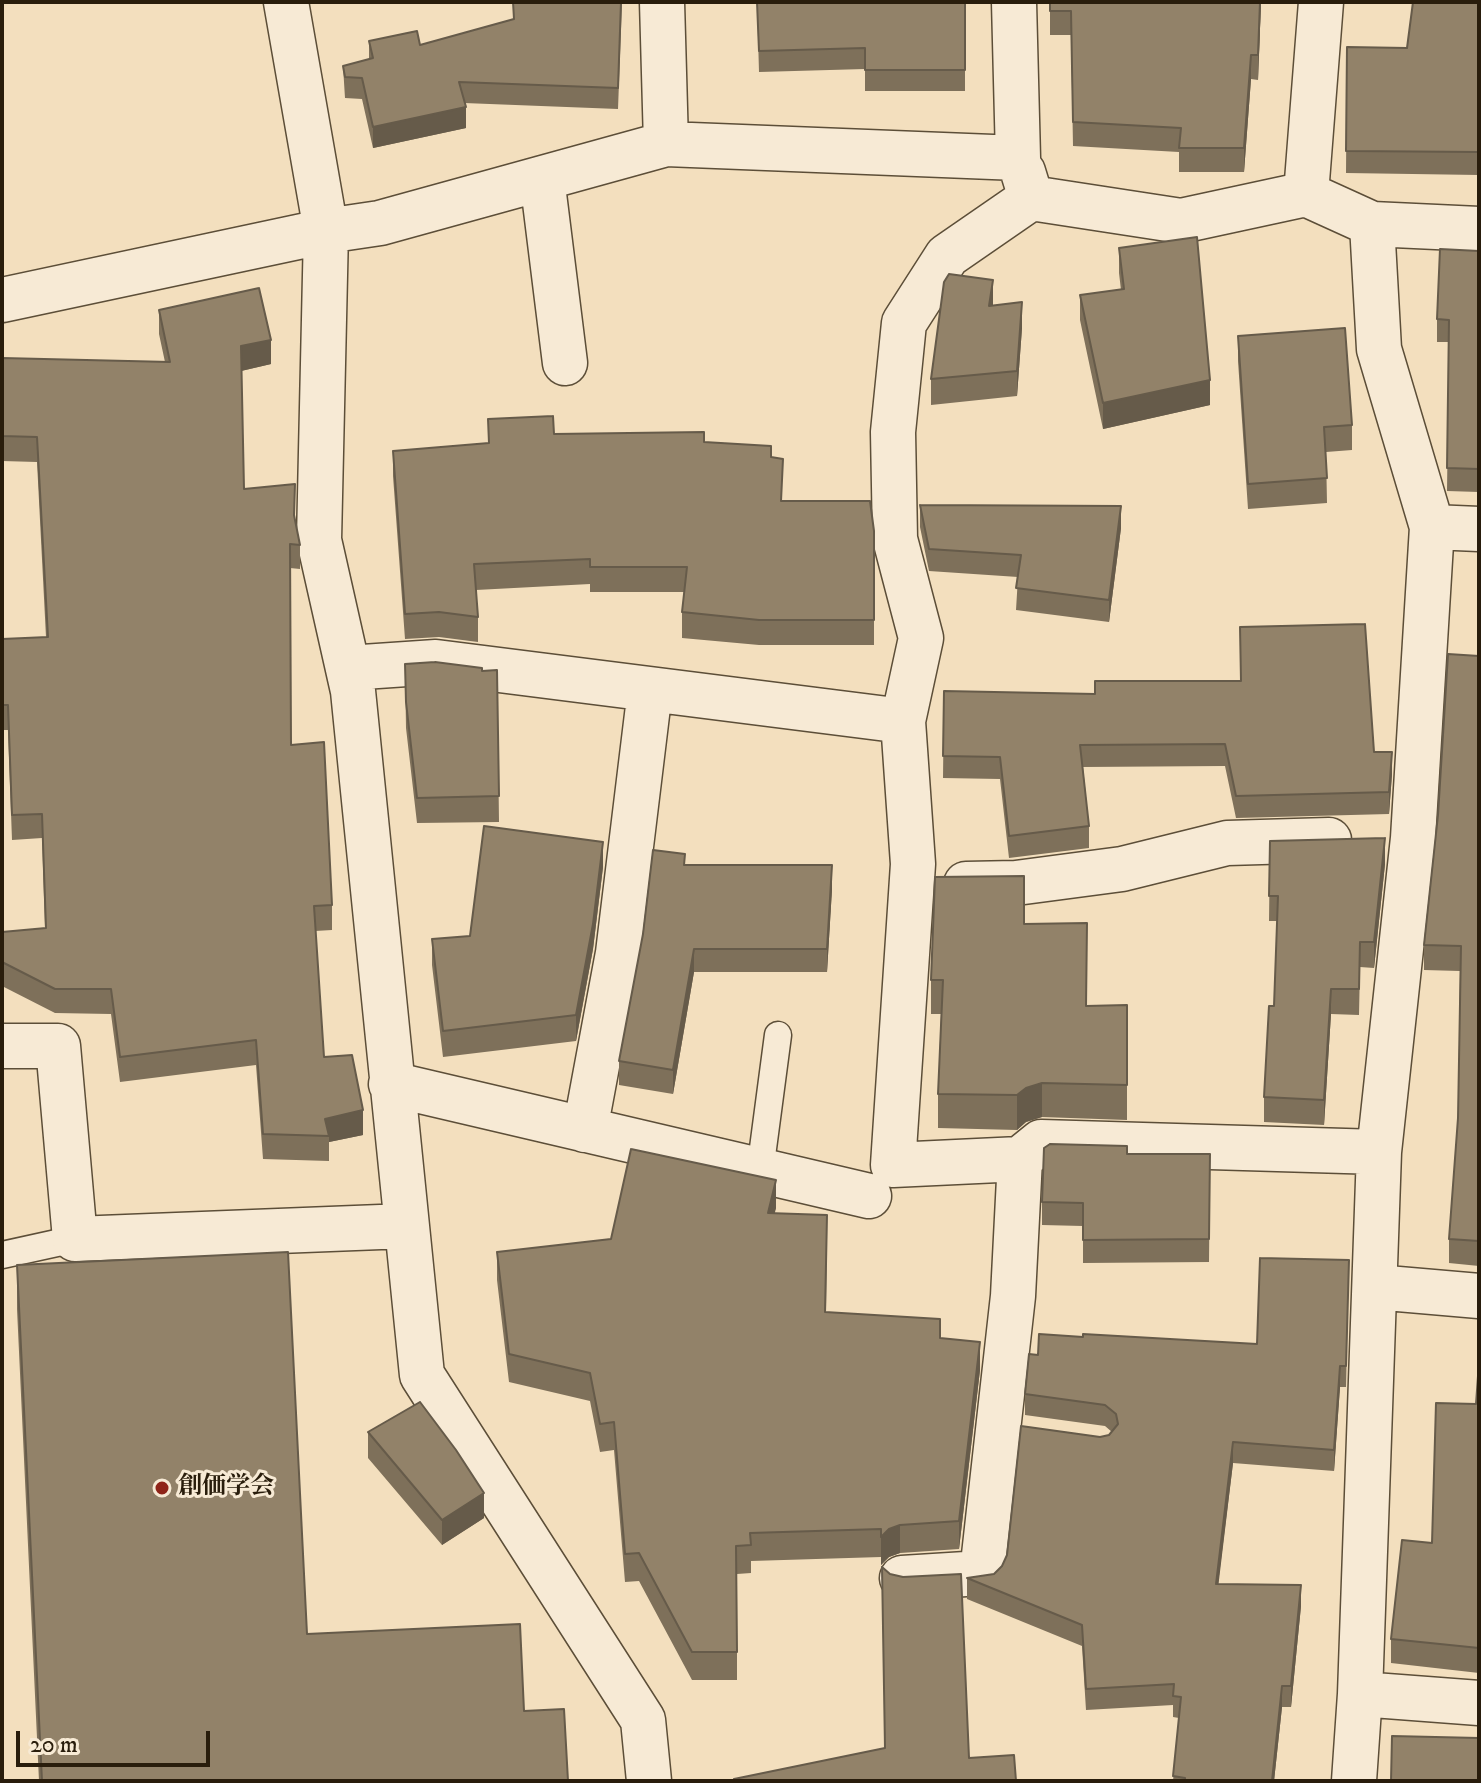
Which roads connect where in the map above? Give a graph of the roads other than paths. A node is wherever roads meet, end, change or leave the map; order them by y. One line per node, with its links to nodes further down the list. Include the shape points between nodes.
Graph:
1 (286, 2): 11 (street)
2 (662, 2): 5 (street)
3 (1014, 2): 7 (street)
4 (1321, 2): 8 (street)
5 (666, 144): 6 (street); 7 (street)
6 (542, 178): 11 (street, via 380,223); 13 (street)
7 (1025, 178): 8 (street, via 1181,221); 18 (street, via 947,256 904,323 893,432 895,539 921,638)
8 (1306, 194): 9 (street)
9 (1372, 224): 10 (street); 14 (street, via 1379,349)
10 (1479, 229)
11 (326, 231): 12 (street); 16 (street, via 319,540)
12 (2, 300)
13 (565, 363)
14 (1432, 527): 15 (street); 19 (street)
15 (1479, 529)
16 (348, 668): 17 (street, via 436,662); 23 (street)
17 (650, 690): 18 (street); 24 (street, via 618,953)
18 (903, 721): 20 (street)
19 (1413, 838): 20 (street, via 1227,843 1122,869 1016,883); 25 (street)
20 (912, 885): 26 (street, via 893,1165)
21 (778, 1035): 27 (lane)
22 (2, 1046): 30 (street, via 58,1046)
23 (391, 1084): 24 (street); 29 (street)
24 (585, 1130): 27 (street)
25 (1379, 1152): 26 (street, via 1041,1142); 32 (street)
26 (1020, 1159): 34 (street, via 1013,1429 982,1573)
27 (760, 1171): 28 (street)
28 (869, 1196)
29 (406, 1226): 30 (street); 37 (street, via 422,1375 643,1720)
30 (75, 1239): 31 (lane)
31 (2, 1255)
32 (1375, 1287): 33 (street); 35 (street)
33 (1479, 1296)
34 (902, 1578)
35 (1360, 1694): 36 (street); 38 (street)
36 (1479, 1703)
37 (649, 1781)
38 (1354, 1781)

